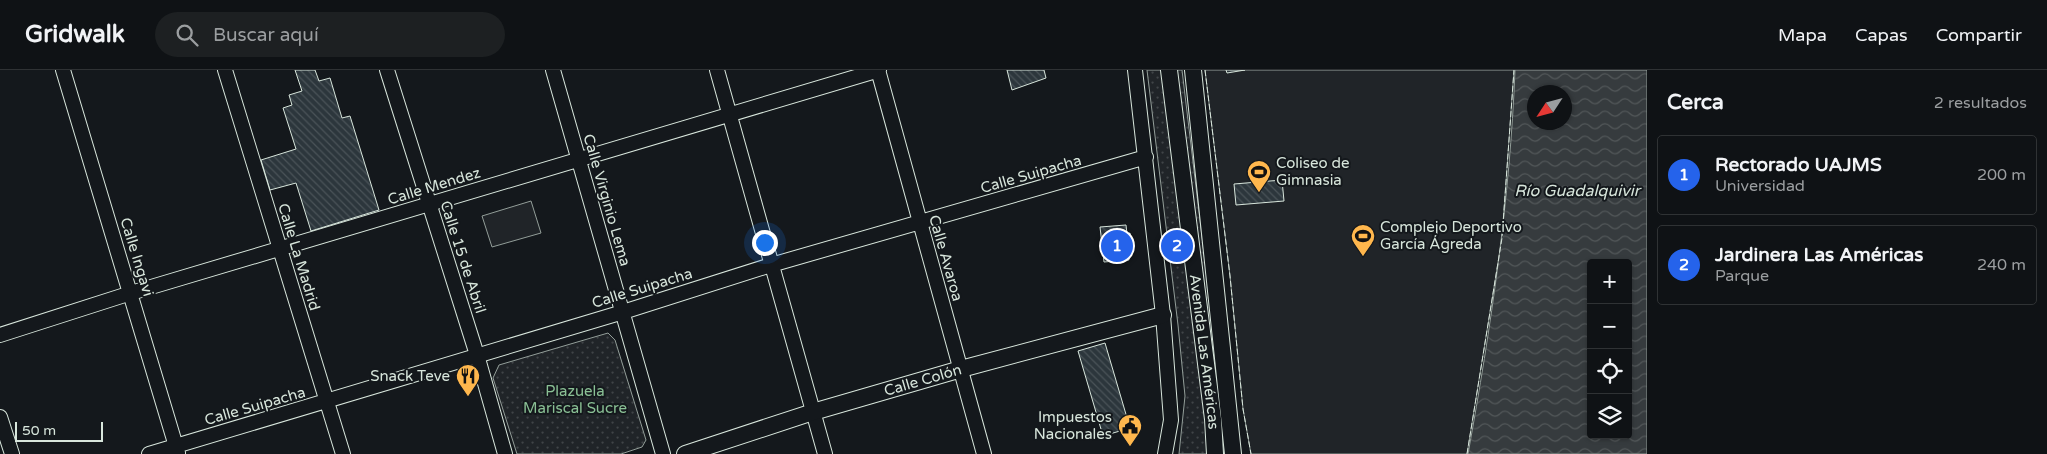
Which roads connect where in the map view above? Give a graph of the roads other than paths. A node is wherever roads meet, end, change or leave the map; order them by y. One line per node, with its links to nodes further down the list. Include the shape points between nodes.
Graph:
1 (63, 70): 17 (street, Calle Ingavi)
2 (225, 70): 15 (street, Calle La Madrid)
3 (387, 70): 13 (street, Calle 15 de Abril)
4 (553, 70): 12 (street, Calle Virginio Lema)
5 (717, 70): 10 (street)
6 (878, 70): 10 (street, Calle Mendez); 14 (street, Calle Avaroa)
7 (1135, 70): 11 (street)
8 (1169, 70): 36 (main road, Avenida Las Américas)
9 (1193, 70): 37 (main road, Avenida Las Américas)
10 (729, 114): 12 (street, Calle Mendez); 16 (street)
11 (1146, 157): 14 (street, Calle Suipacha); 19 (street)
12 (579, 159): 13 (street, Calle Mendez); 18 (street, Calle Virginio Lema)
13 (429, 204): 15 (street, Calle Mendez); 21 (street, Calle 15 de Abril)
14 (919, 223): 16 (street, Calle Suipacha); 22 (street, Calle Avaroa)
15 (280, 250): 17 (street, Calle Mendez); 23 (street, Calle La Madrid)
16 (771, 265): 18 (street, Calle Suipacha); 24 (street)
17 (131, 292): 20 (street, Calle Mendez); 26 (street, Calle Ingavi)
18 (623, 312): 21 (street, Calle Suipacha); 31 (street, Calle Virginio Lema)
19 (1163, 315): 22 (main road, Calle Colón); 35 (street, via 1171,420)
20 (0, 335)
21 (477, 354): 23 (street, Calle Suipacha); 30 (street, Calle 15 de Abril)
22 (961, 368): 24 (main road, Calle Colón); 34 (street, Calle Avaroa)
23 (327, 401): 26 (street, Calle Suipacha); 29 (street, Calle La Madrid)
24 (814, 412): 32 (main road, Calle Colón); 33 (street)
25 (0, 417): 27 (street)
26 (177, 450): 28 (street, Calle Suipacha)
27 (12, 454)
28 (149, 454)
29 (343, 454)
30 (505, 454)
31 (663, 454)
32 (686, 454)
33 (825, 454)
34 (984, 454)
35 (1165, 454)
36 (1215, 454)
37 (1233, 454)

